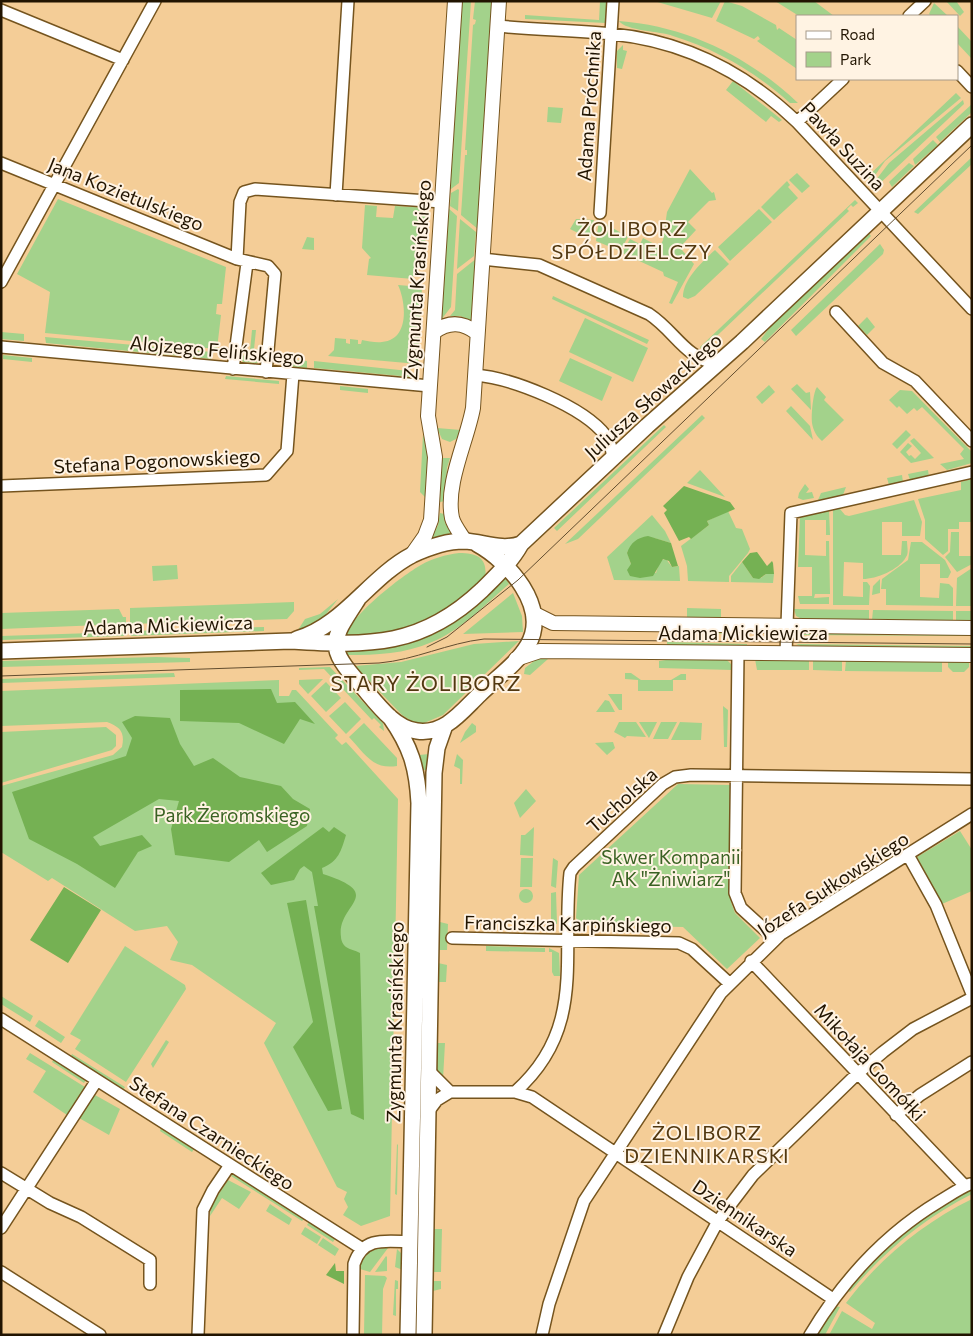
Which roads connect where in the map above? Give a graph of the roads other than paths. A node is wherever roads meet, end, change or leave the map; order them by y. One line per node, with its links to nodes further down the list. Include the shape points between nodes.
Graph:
1 (155, 1): 11 (street)
2 (348, 1): 19 (street)
3 (455, 1): 20 (street, Zygmunta Krasińskiego)
4 (499, 1): 9 (street)
5 (613, 1): 10 (street, Adama Próchnika)
6 (925, 1): 8 (street)
7 (1, 10): 11 (street)
8 (910, 15)
9 (498, 26): 10 (street, Pawła Suzina); 23 (street)
10 (610, 34): 15 (street, Pawła Suzina, via 655,41 707,58 746,80); 21 (street, Adama Próchnika)
11 (123, 60): 18 (street)
12 (958, 72): 14 (street)
13 (842, 80): 15 (street)
14 (972, 87)
15 (797, 122): 22 (street, Pawła Suzina)
16 (972, 125): 22 (main road, Juliusza Słowackiego)
17 (1, 163): 18 (street, Jana Kozietulskiego)
18 (55, 185): 24 (street, Jana Kozietulskiego); 25 (street)
19 (336, 195): 20 (street); 24 (street, via 244,192 240,202)
20 (442, 202): 28 (street, Zygmunta Krasińskiego)
21 (600, 212)
22 (881, 212): 26 (street, Pawła Suzina); 31 (main road, Juliusza Słowackiego)
23 (482, 259): 29 (street); 31 (street, via 533,263 561,274 649,314 695,358)
24 (242, 261): 32 (street); 33 (street, Jana Kozietulskiego, via 268,266 275,274)
25 (1, 282)
26 (972, 308)
27 (836, 312): 38 (street, via 883,363 914,381)
28 (434, 332): 29 (street, via 454,323 470,327); 36 (street, Zygmunta Krasińskiego)
29 (477, 333): 35 (street)
30 (1, 347): 32 (street, Alojzego Felińskiego)
31 (718, 364): 40 (main road, Juliusza Słowackiego)
32 (234, 369): 33 (street, Alojzego Felińskiego)
33 (266, 372): 34 (street, Alojzego Felińskiego)
34 (293, 374): 36 (street, Alojzego Felińskiego); 42 (street, Stefana Pogonowskiego, via 287,451 266,475)
35 (475, 375): 39 (street, via 471,415); 40 (street, via 520,385 574,411 607,437)
36 (430, 386): 37 (street, Zygmunta Krasińskiego, via 428,416)
37 (432, 441): 39 (street, via 438,448 446,450 456,449); 45 (street, Zygmunta Krasińskiego, via 435,457 432,520)
38 (972, 441)
39 (463, 443): 43 (street, via 456,465 452,516)
40 (613, 458): 44 (main road, Juliusza Słowackiego)
41 (972, 472): 49 (street, via 793,511 790,516)
42 (1, 486)
43 (471, 542): 44 (main road, via 508,547); 45 (main road, via 439,546); 46 (main road)
44 (521, 544): 46 (main road, Juliusza Słowackiego)
45 (411, 556): 47 (main road)
46 (507, 566): 48 (main road, via 520,583); 52 (main road, Juliusza Słowackiego, via 463,608 437,625 395,639)
47 (358, 599): 51 (main road, via 321,629); 52 (main road, via 341,626)
48 (533, 613): 49 (street, Adama Mickiewicza, via 553,623); 57 (main road, via 531,639)
49 (787, 626): 50 (street, Adama Mickiewicza); 55 (street)
50 (972, 628)
51 (291, 640): 52 (main road, Adama Mickiewicza); 53 (main road, Adama Mickiewicza)
52 (336, 643): 58 (main road, via 341,664)
53 (1, 651)
54 (738, 653): 55 (street, Adama Mickiewicza); 57 (street, Adama Mickiewicza, via 540,651); 60 (street)
55 (786, 653): 56 (street, Adama Mickiewicza)
56 (972, 655)
57 (516, 659): 59 (main road)
58 (390, 717): 59 (main road, via 416,731); 62 (main road, Zygmunta Krasińskiego, via 406,741)
59 (444, 728): 63 (main road, Zygmunta Krasińskiego, via 437,748)
60 (736, 776): 61 (street, Tucholska); 67 (street, via 735,893 742,908); 68 (street, Tucholska, via 691,775 668,780 574,867 570,882)
61 (972, 779)
62 (417, 780): 63 (main road, via 426,774); 88 (main road, Zygmunta Krasińskiego)
63 (434, 780): 74 (main road, Zygmunta Krasińskiego)
64 (972, 814): 65 (street, Józefa Sułkowskiego)
65 (908, 855): 67 (street, Józefa Sułkowskiego); 71 (street, via 936,905)
66 (452, 938): 68 (street, Franciszka Karpińskiego)
67 (774, 939): 69 (street, Józefa Sułkowskiego)
68 (567, 940): 70 (street, Franciszka Karpińskiego, via 679,943 692,949); 78 (street, Tucholska, via 567,981 561,1025 533,1074)
69 (751, 961): 70 (street, Józefa Sułkowskiego); 75 (street, Mikołaja Gomółki)
70 (729, 983): 81 (street, Józefa Sułkowskiego)
71 (972, 996): 75 (street, via 914,1029)
72 (1, 1019): 76 (street, Stefana Czarnieckiego)
73 (972, 1062): 80 (street, via 920,1095)
74 (429, 1071): 77 (street); 79 (main road, Zygmunta Krasińskiego)
75 (857, 1074): 80 (street, Mikołaja Gomółki); 86 (street, via 753,1175)
76 (97, 1080): 82 (street, Stefana Czarnieckiego); 85 (street)
77 (450, 1092): 78 (street, Dziennikarska); 79 (street)
78 (515, 1092): 81 (street, Dziennikarska, via 532,1097)
79 (428, 1112): 88 (main road, Zygmunta Krasińskiego)
80 (896, 1115): 84 (street, Mikołaja Gomółki)
81 (614, 1153): 86 (street, Dziennikarska); 98 (street, Józefa Sułkowskiego, via 579,1212)
82 (230, 1165): 89 (street, Stefana Czarnieckiego); 94 (street, via 203,1210)
83 (1, 1173): 85 (street)
84 (968, 1185): 92 (street, via 924,1210 889,1237)
85 (26, 1188): 87 (street); 91 (street, via 82,1217 150,1260)
86 (718, 1221): 92 (street, Dziennikarska); 99 (street, via 688,1277)
87 (1, 1228)
88 (418, 1241): 89 (street, via 376,1242); 96 (main road, Zygmunta Krasińskiego); 97 (main road, Zygmunta Krasińskiego)
89 (361, 1248): 95 (street, via 354,1264)
90 (1, 1272): 93 (street)
91 (150, 1284)
92 (833, 1299): 100 (street)
93 (100, 1335)
94 (198, 1335)
95 (353, 1335)
96 (408, 1335)
97 (424, 1335)
98 (542, 1335)
99 (664, 1335)
100 (810, 1335)

